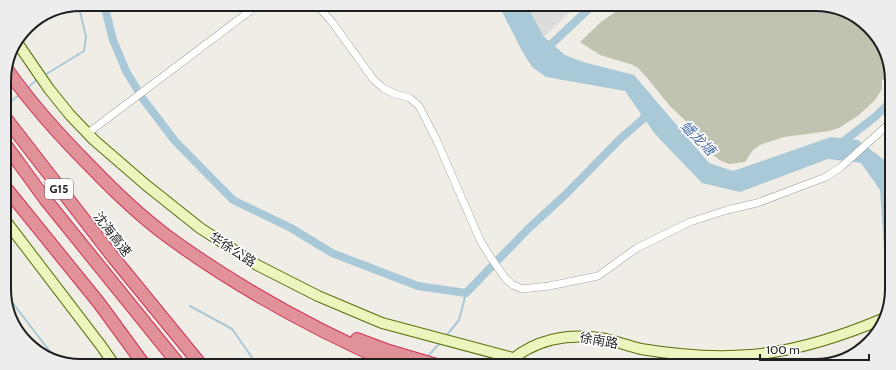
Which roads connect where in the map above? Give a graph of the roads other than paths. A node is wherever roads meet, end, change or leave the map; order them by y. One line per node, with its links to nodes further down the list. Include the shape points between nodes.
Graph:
1 (250, 11): 7 (street)
2 (322, 11): 6 (street, via 374,79 384,88 410,98 419,106 489,256 513,285 528,289 592,278 602,274 637,248 681,226 712,214 757,203 826,177 846,163)
3 (20, 47): 7 (street, 华徐公路, via 49,89)
4 (11, 76): 12 (highway, via 72,148 117,194 166,235 220,272 310,325)
5 (11, 124): 17 (highway, 沈海高速 / G15, via 113,257)
6 (885, 128)
7 (88, 133): 13 (street, 华徐公路, via 146,185 200,228 257,265 318,296 382,323)
8 (11, 152): 16 (highway, G15, via 45,199)
9 (11, 194): 15 (highway)
10 (11, 228): 14 (street)
11 (878, 320): 13 (street, 徐南路, via 820,342 750,355 676,354 606,339 572,336 538,343)
12 (387, 356): 18 (highway); 19 (highway)
13 (513, 358)
14 (111, 359)
15 (145, 359)
16 (174, 359)
17 (196, 359)
18 (390, 359)
19 (403, 359)

